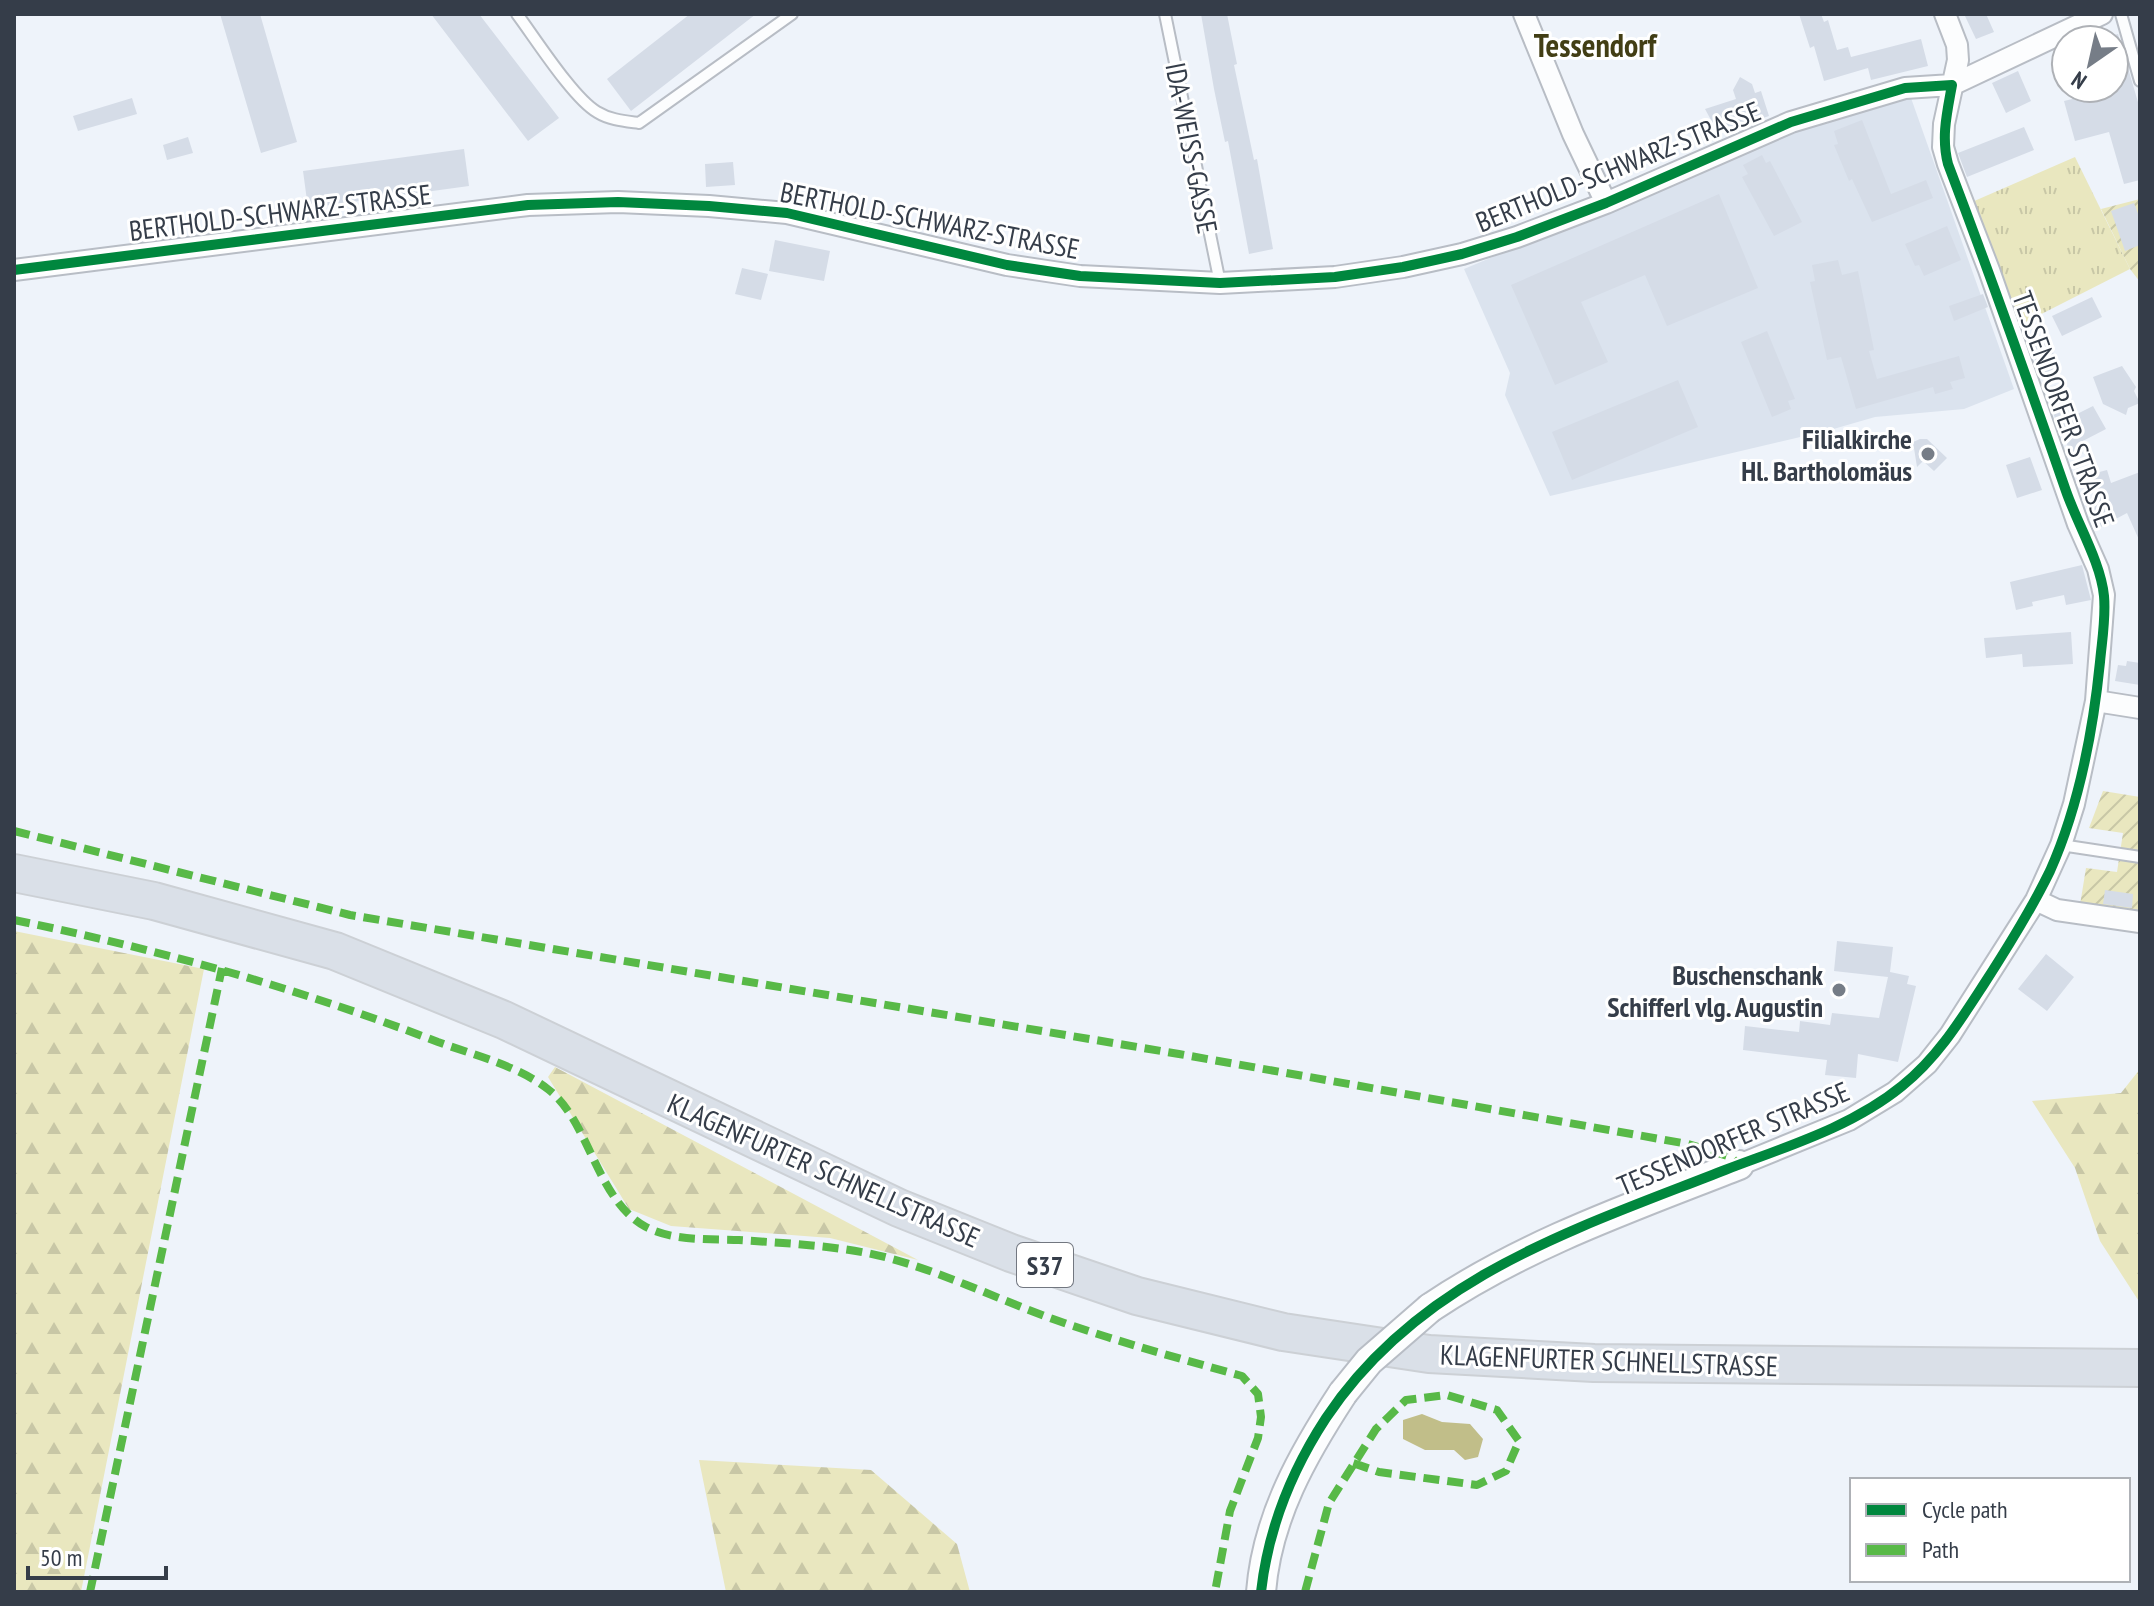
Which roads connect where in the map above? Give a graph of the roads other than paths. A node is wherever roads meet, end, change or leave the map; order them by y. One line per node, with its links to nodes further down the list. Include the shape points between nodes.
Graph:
1 (517, 14): 2 (lane, via 595,111 639,123)
2 (792, 14)
3 (1165, 14): 12 (lane, IDA-WEISS-GASSE)
4 (1524, 14): 10 (street)
5 (1945, 14): 9 (street, TESSENDORFER STRASSE, via 1957,45)
6 (2102, 14): 9 (street)
7 (2121, 14): 8 (lane)
8 (2140, 81)
9 (1952, 85): 10 (street, BERTHOLD-SCHWARZ-STRASSE, via 1905,88 1791,122); 13 (street, TESSENDORFER STRASSE, via 1944,124 1948,164 2098,569 2104,610)
10 (1606, 203): 12 (street, BERTHOLD-SCHWARZ-STRASSE, via 1517,237 1403,267 1335,277)
11 (14, 270): 12 (street, BERTHOLD-SCHWARZ-STRASSE, via 528,205 618,202 787,213 1007,265 1080,276)
12 (1220, 283)
13 (2096, 701): 14 (street); 15 (street, TESSENDORFER STRASSE)
14 (2140, 708)
15 (2061, 845): 16 (lane); 18 (street, TESSENDORFER STRASSE)
16 (2140, 857)
17 (14, 873): 21 (highway, KLAGENFURTER SCHNELLSTRASSE / S37, via 154,901 335,951 504,1020 899,1208 997,1248 1137,1296 1283,1332 1429,1354 1594,1363)
18 (2036, 900): 19 (street, via 2057,910); 20 (street, TESSENDORFER STRASSE, via 1950,1035 1909,1081 1849,1120)
19 (2140, 922)
20 (1739, 1165): 22 (street, TESSENDORFER STRASSE, bridge, via 1510,1259 1430,1308 1369,1361 1308,1445 1294,1474)
21 (2140, 1368)
22 (1261, 1592)

